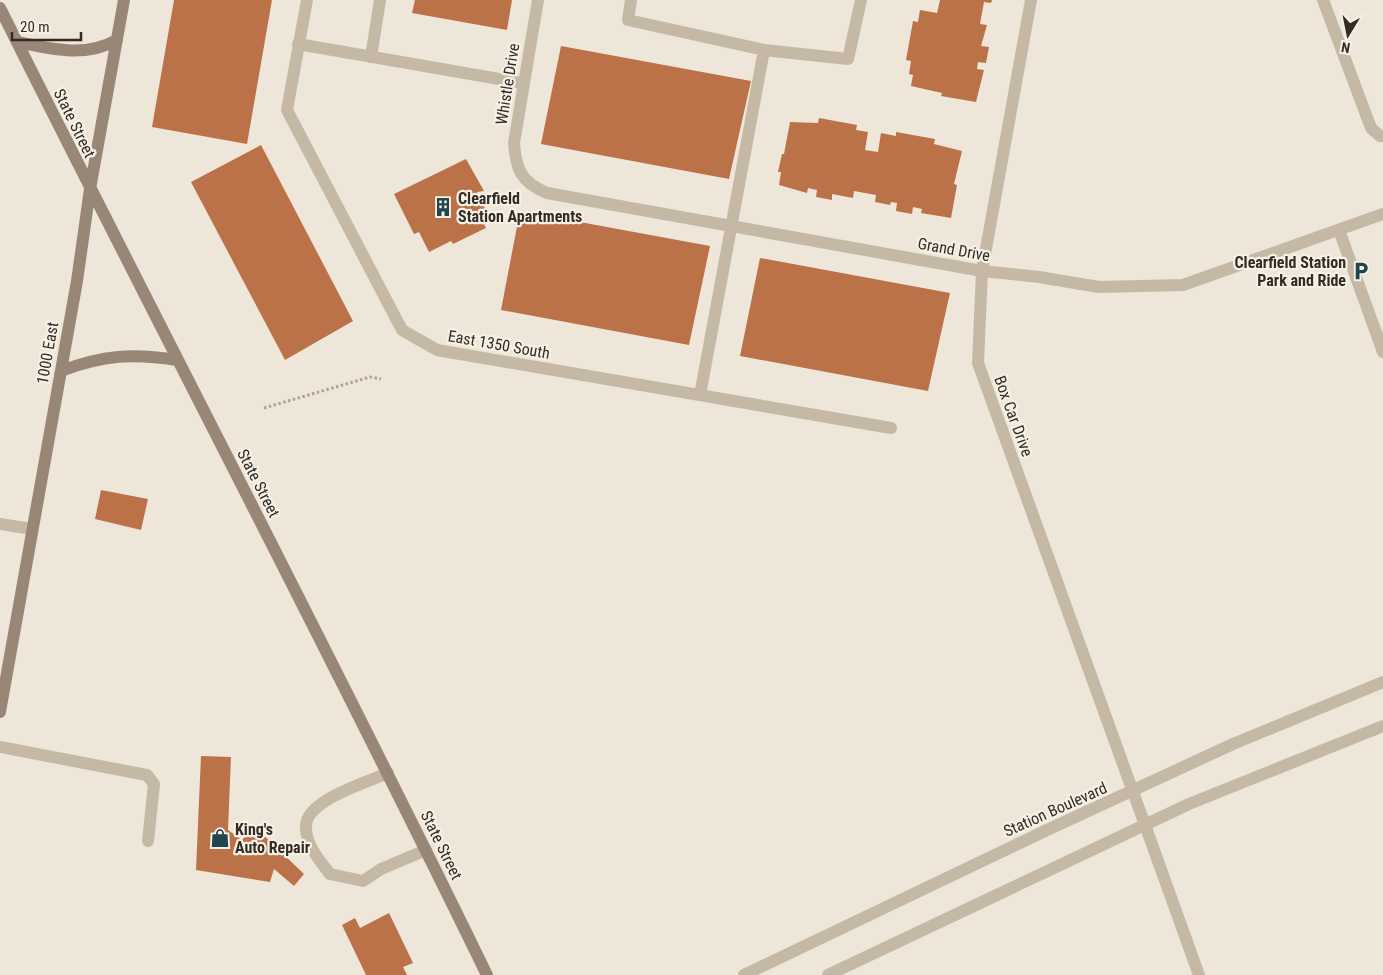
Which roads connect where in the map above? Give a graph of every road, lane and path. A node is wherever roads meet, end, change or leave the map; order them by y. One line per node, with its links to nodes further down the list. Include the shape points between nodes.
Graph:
1 (124, 0): 10 (main road, 1000 East)
2 (307, 0): 12 (street, East 1350 South)
3 (380, 0): 14 (street)
4 (538, 0): 15 (street, Whistle Drive)
5 (631, 0): 13 (street, via 628,20)
6 (861, 0): 13 (street, via 848,59)
7 (1031, 0): 22 (street, Box Car Drive)
8 (1323, 0): 16 (street, via 1371,128)
9 (0, 8): 11 (main road, State Street)
10 (117, 40): 11 (main road, via 103,48 87,51); 18 (main road, 1000 East)
11 (17, 42): 18 (main road, State Street)
12 (298, 44): 14 (street); 27 (street, East 1350 South, via 287,110 402,330 437,350)
13 (764, 50): 20 (street)
14 (371, 57): 15 (street)
15 (522, 83): 17 (street, Whistle Drive, via 514,143)
16 (1383, 136)
17 (520, 172): 20 (street, Grand Drive, via 531,186 547,193)
18 (90, 189): 24 (main road, State Street); 25 (main road, 1000 East, via 78,281)
19 (1383, 214): 21 (street, Grand Drive)
20 (730, 226): 22 (street, Grand Drive); 27 (street)
21 (1339, 230): 22 (street, Grand Drive, via 1184,286 1099,287); 23 (street)
22 (982, 271): 37 (street, Box Car Drive, via 978,362)
23 (1383, 352)
24 (177, 360): 25 (main road, via 145,355 112,356); 36 (main road, State Street)
25 (61, 372): 31 (main road, 1000 East)
26 (381, 379): 28 (path, via 370,377)
27 (700, 395): 29 (street, East 1350 South)
28 (264, 408)
29 (891, 428)
30 (0, 524): 31 (street)
31 (32, 529): 33 (main road, 1000 East)
32 (1383, 682): 37 (street, Station Boulevard, via 1233,744)
33 (0, 712)
34 (1383, 726): 38 (street, via 1189,804)
35 (0, 747): 39 (street, via 148,775 154,784)
36 (388, 773): 40 (main road, State Street); 40 (street, via 342,792 311,810 306,825 312,849 330,874 363,881)
37 (1134, 791): 38 (street, Box Car Drive); 42 (street, Station Boulevard)
38 (1146, 825): 43 (street); 44 (street, Box Car Drive)
39 (148, 841)
40 (426, 850): 41 (main road, State Street)
41 (487, 975)
42 (744, 975)
43 (828, 975)
44 (1199, 975)

